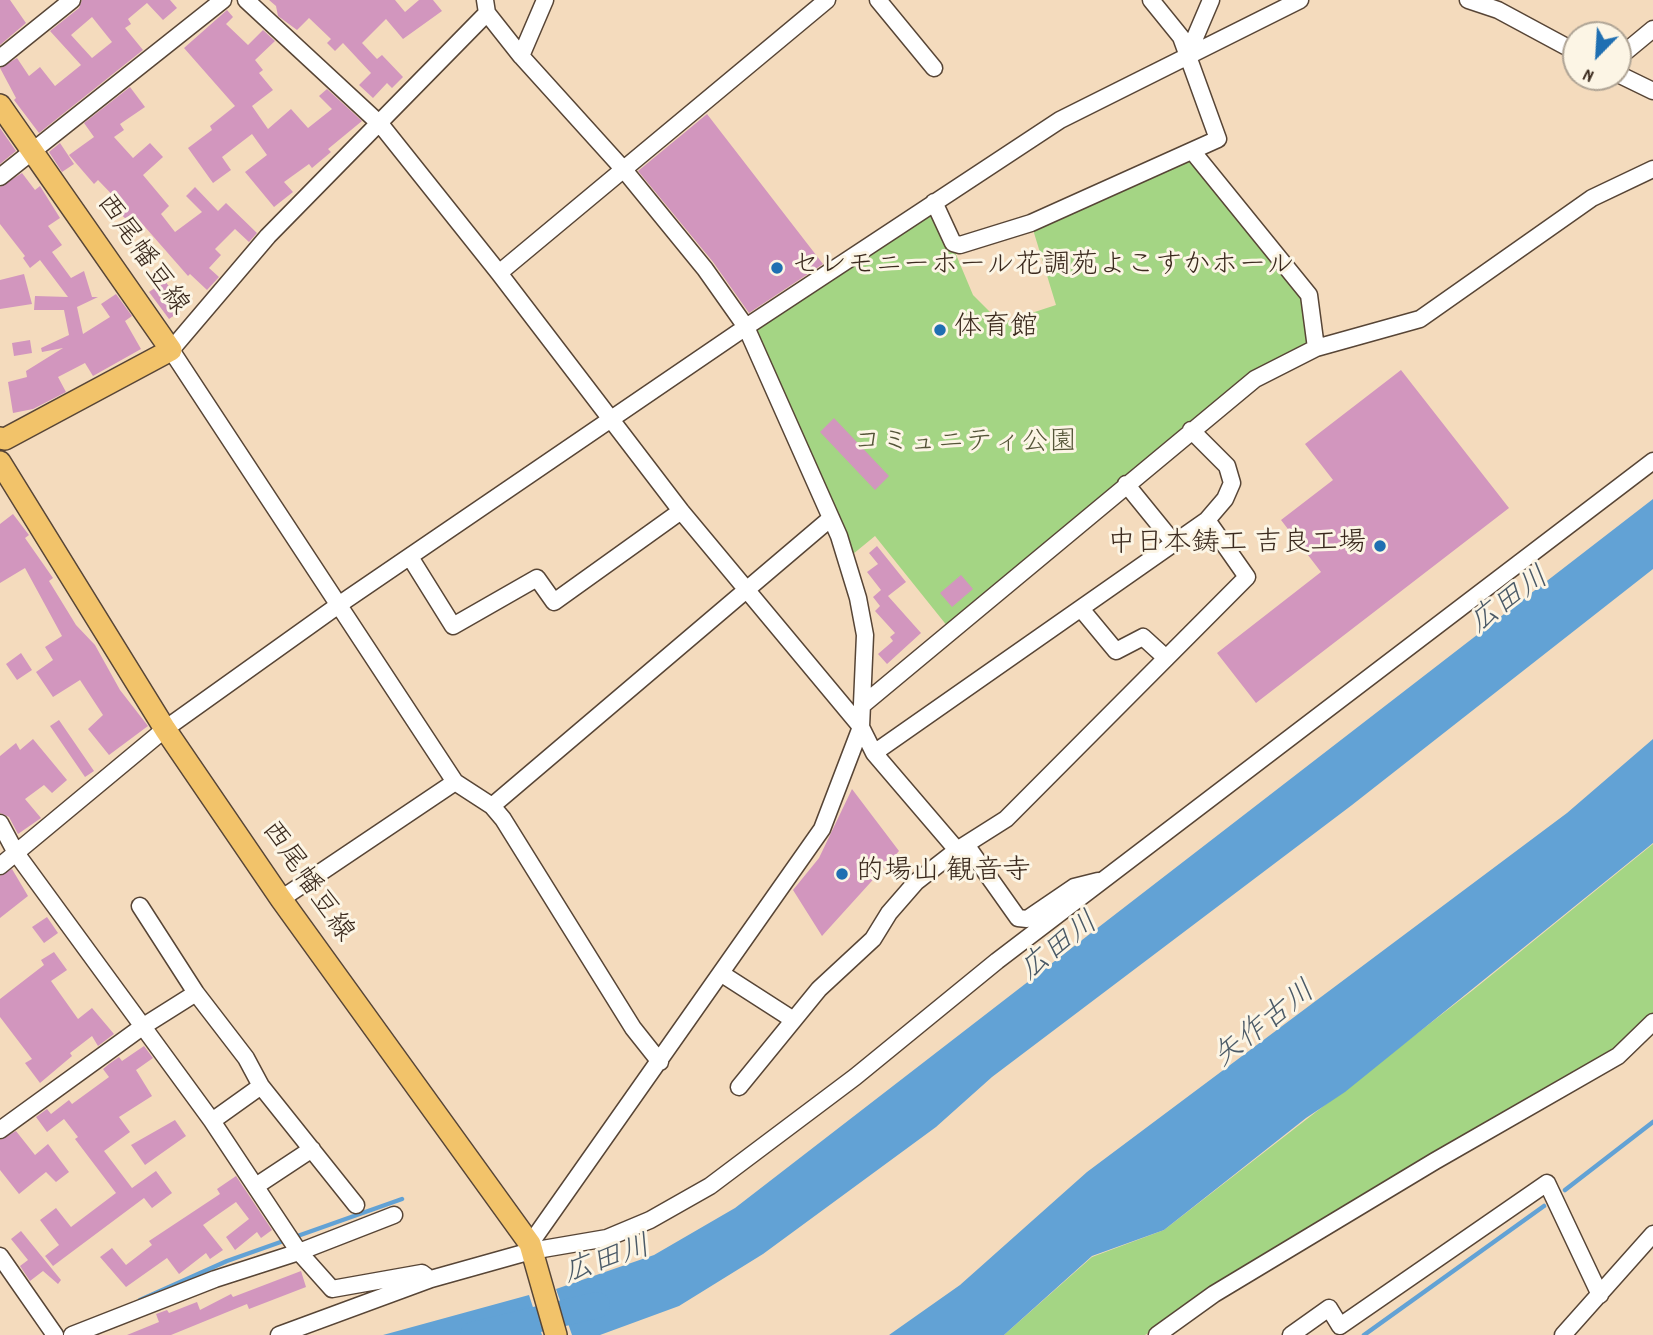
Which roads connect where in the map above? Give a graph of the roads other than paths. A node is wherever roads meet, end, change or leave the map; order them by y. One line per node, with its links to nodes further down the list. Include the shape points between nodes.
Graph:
1 (72, 0): 18 (street)
2 (223, 0): 24 (street)
3 (246, 0): 23 (street)
4 (545, 0): 17 (street)
5 (827, 0): 27 (street)
6 (878, 0): 19 (street)
7 (1151, 0): 16 (street, via 1181,37)
8 (1211, 0): 16 (street)
9 (1300, 0): 16 (street)
10 (1468, 0): 11 (street)
11 (1495, 5): 14 (street)
12 (486, 7): 17 (street); 23 (street)
13 (1653, 29): 15 (street)
14 (1562, 44)
15 (1632, 46)
16 (1188, 54): 25 (street, via 1218,139); 29 (street, via 1060,120)
17 (521, 56): 27 (street)
18 (0, 58)
19 (934, 68)
20 (1632, 81): 21 (street)
21 (1653, 91)
22 (0, 105): 24 (main road, 西尾幡豆線)
23 (381, 125): 30 (street); 33 (street, via 268,236)
24 (33, 152): 28 (street); 33 (main road, 西尾幡豆線)
25 (1192, 152): 29 (street, via 1031,223 960,245 954,243); 32 (street, via 1309,295)
26 (1653, 169): 32 (street, via 1592,198 1420,318)
27 (625, 171): 30 (street); 31 (street)
28 (0, 177)
29 (934, 202): 31 (street)
30 (499, 273): 34 (street)
31 (746, 327): 34 (street); 41 (street)
32 (1316, 348): 35 (street, via 1255,379)
33 (171, 349): 36 (main road, 西尾幡豆線); 46 (street)
34 (610, 419): 40 (street); 44 (street)
35 (1191, 430): 39 (street); 42 (street, via 1227,466 1232,483)
36 (0, 438)
37 (1653, 461): 59 (street)
38 (0, 462): 51 (main road, 西尾幡豆線)
39 (1126, 484): 43 (street); 49 (street)
40 (681, 511): 44 (street, via 554,602 537,578 453,626); 45 (street)
41 (831, 517): 45 (street); 49 (street, via 847,559 865,635)
42 (1207, 520): 43 (street); 48 (street, via 1247,577)
43 (1174, 543): 47 (street)
44 (410, 556): 46 (street)
45 (747, 588): 50 (street); 54 (street)
46 (340, 604): 51 (street); 53 (street)
47 (1082, 610): 48 (street, via 1116,651 1143,637); 52 (street)
48 (1166, 658): 56 (street, via 1006,819)
49 (864, 703): 50 (street)
50 (861, 727): 52 (street); 62 (street, via 822,829)
51 (165, 729): 57 (street); 60 (main road, 西尾幡豆線)
52 (874, 753): 56 (street)
53 (455, 782): 54 (street); 60 (street)
54 (492, 806): 67 (street, via 633,1028)
55 (0, 823): 57 (street)
56 (962, 848): 59 (street, via 1018,918 1027,919 1074,887); 64 (street, via 916,882 873,939)
57 (16, 853): 58 (street); 66 (street)
58 (0, 866)
59 (1104, 880): 78 (street, via 710,1186 607,1238)
60 (281, 899): 78 (main road, 西尾幡豆線)
61 (140, 906): 63 (street)
62 (722, 974): 64 (street); 67 (street)
63 (196, 993): 66 (street); 68 (street, via 246,1058)
64 (792, 1019): 69 (street)
65 (1653, 1022): 87 (street, via 1618,1056 1214,1294)
66 (142, 1027): 70 (street); 71 (street)
67 (660, 1062): 78 (street)
68 (261, 1086): 70 (street); 72 (street)
69 (739, 1087)
70 (212, 1121): 73 (street)
71 (0, 1130)
72 (312, 1149): 73 (street); 74 (street)
73 (256, 1185): 77 (street)
74 (356, 1205)
75 (394, 1215): 77 (street)
76 (1653, 1234): 81 (street)
77 (292, 1242): 80 (street, via 332,1289 422,1273); 84 (street, via 215,1279)
78 (532, 1254): 80 (street); 86 (main road, 西尾幡豆線)
79 (0, 1256): 82 (street)
80 (431, 1279): 85 (street)
81 (1600, 1295): 83 (street, via 1547,1183); 89 (street)
82 (53, 1332)
83 (1337, 1332): 88 (street, via 1329,1308)
84 (72, 1335)
85 (279, 1335)
86 (556, 1335)
87 (1157, 1335)
88 (1291, 1335)
89 (1563, 1335)

